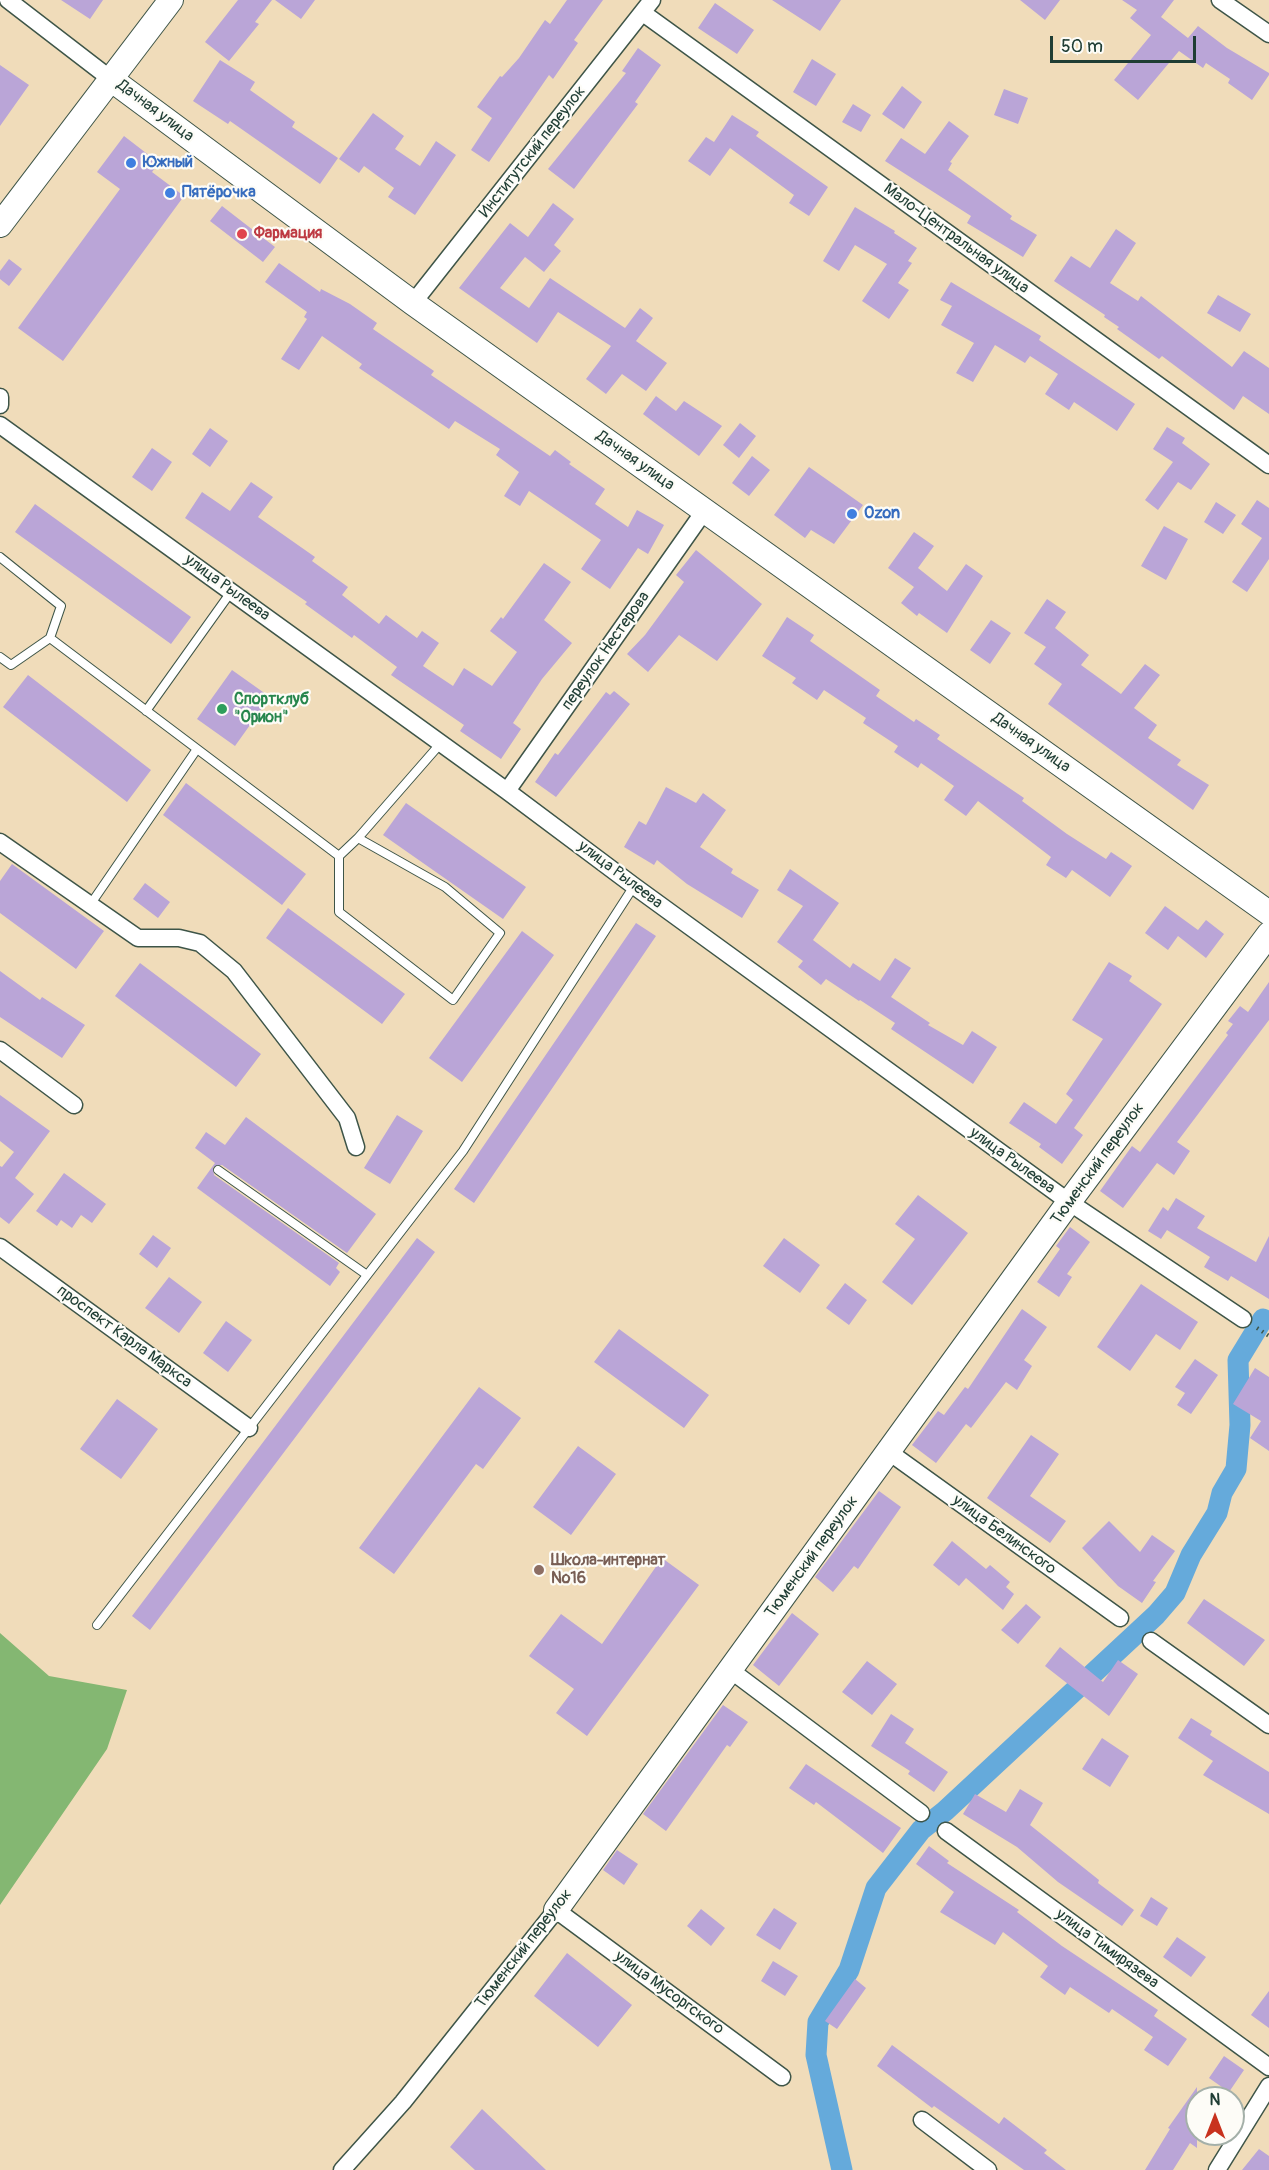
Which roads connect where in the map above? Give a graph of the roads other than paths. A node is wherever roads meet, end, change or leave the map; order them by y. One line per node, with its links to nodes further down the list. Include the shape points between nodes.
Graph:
1 (8, 0): 6 (street, Дачная улица)
2 (171, 0): 6 (street)
3 (1221, 0): 5 (street)
4 (648, 7): 8 (street, Институтский переулок); 12 (street, Мало-Центральная улица)
5 (1269, 34)
6 (112, 80): 7 (street); 8 (street, Дачная улица)
7 (0, 225)
8 (413, 303): 13 (street, Дачная улица)
9 (0, 397): 10 (street)
10 (0, 405)
11 (0, 424): 15 (street, улица Рылеева)
12 (1269, 465)
13 (705, 510): 21 (street, переулок Нестерова); 27 (street, Дачная улица)
14 (0, 557): 16 (lane, via 61,606)
15 (231, 591): 18 (lane); 19 (street, улица Рылеева)
16 (50, 638): 17 (lane, via 11,665); 18 (lane)
17 (0, 657)
18 (146, 711): 20 (lane)
19 (441, 743): 21 (street, улица Рылеева); 22 (lane)
20 (197, 749): 24 (lane); 26 (lane)
21 (507, 791): 25 (street, улица Рылеева)
22 (358, 838): 24 (lane); 24 (lane, via 445,887 500,933 453,1000 339,912)
23 (0, 842): 26 (street)
24 (339, 856)
25 (634, 886): 33 (street, улица Рылеева); 35 (lane, via 463,1151)
26 (90, 905): 31 (street, via 138,938 179,938 200,943 234,971 347,1118)
27 (1269, 913)
28 (1269, 934): 33 (street, Тюменский переулок)
29 (0, 1050): 30 (street)
30 (74, 1105)
31 (356, 1147)
32 (218, 1170): 35 (lane)
33 (1070, 1202): 36 (street, улица Рылеева); 38 (street, Тюменский переулок)
34 (0, 1246): 37 (street, проспект Карла Маркса)
35 (367, 1275): 37 (lane)
36 (1244, 1319)
37 (249, 1428): 40 (lane)
38 (889, 1452): 39 (street, улица Белинского); 42 (street, Тюменский переулок)
39 (1120, 1618)
40 (97, 1625)
41 (1151, 1641): 43 (street)
42 (729, 1669): 44 (street); 46 (street, Тюменский переулок)
43 (1269, 1725)
44 (921, 1813)
45 (946, 1831): 47 (street, улица Тимирязева)
46 (556, 1910): 48 (street, улица Мусоргского); 51 (street, Тюменский переулок, via 403,2102)
47 (1269, 2067)
48 (782, 2077)
49 (1269, 2086): 53 (street)
50 (922, 2120): 52 (street)
51 (342, 2170)
52 (988, 2170)
53 (1217, 2170)

